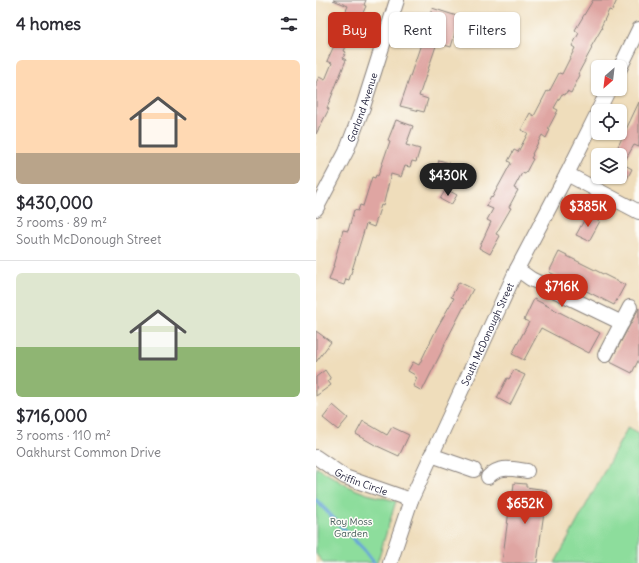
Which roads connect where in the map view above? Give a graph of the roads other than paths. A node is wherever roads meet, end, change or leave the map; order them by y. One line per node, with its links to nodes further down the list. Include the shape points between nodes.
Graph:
1 (397, 0): 6 (street, Garland Avenue, via 346,152)
2 (639, 29): 3 (street)
3 (624, 60)
4 (591, 125): 5 (street, South McDonough Street)
5 (567, 174): 7 (street); 8 (street, South McDonough Street)
6 (316, 208)
7 (639, 212)
8 (517, 269): 10 (street, via 532,279); 12 (street, South McDonough Street)
9 (630, 306): 10 (street)
10 (622, 323): 11 (street)
11 (605, 355)
12 (431, 455): 14 (street); 17 (street, South McDonough Street)
13 (316, 456): 17 (street, Griffin Circle, via 345,477)
14 (474, 470)
15 (527, 471): 16 (street, via 507,468 492,472)
16 (488, 477)
17 (411, 500): 18 (street, South McDonough Street)
18 (390, 563)

